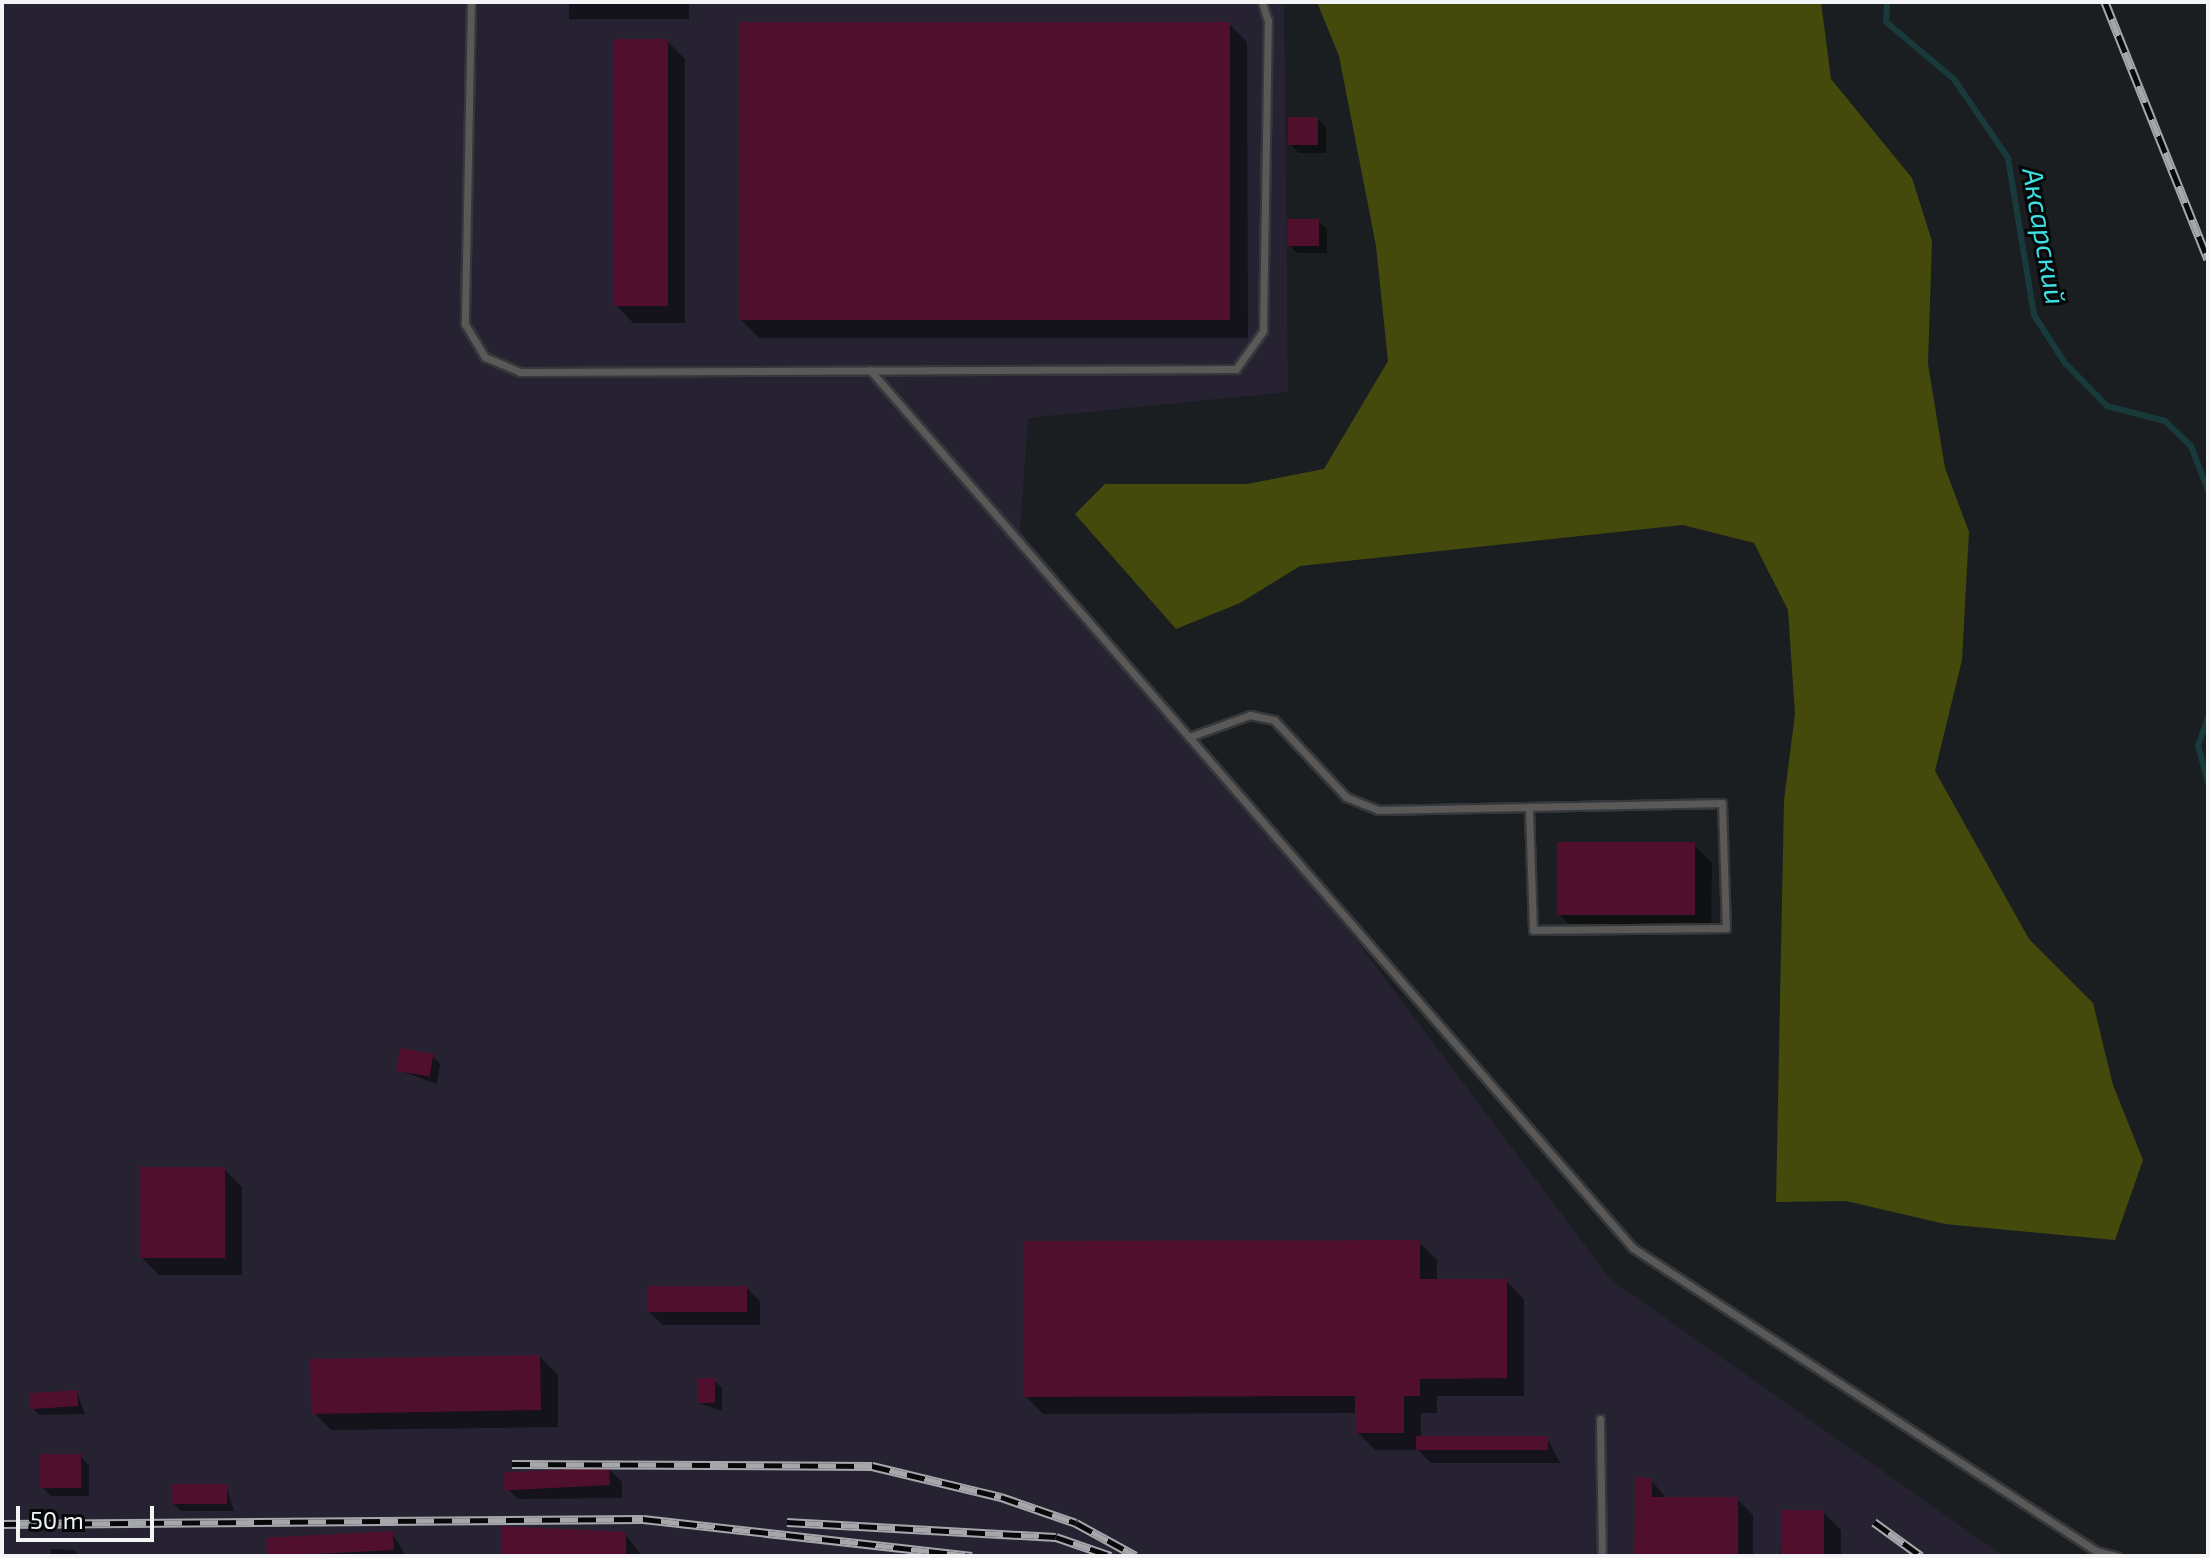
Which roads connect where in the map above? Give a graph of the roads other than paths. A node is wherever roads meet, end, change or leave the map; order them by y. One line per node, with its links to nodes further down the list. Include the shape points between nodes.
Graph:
1 (471, 2): 3 (lane, via 465,324 485,357 520,372)
2 (1262, 2): 3 (lane, via 1268,21 1263,331 1254,354 1236,369)
3 (870, 370): 4 (lane)
4 (1189, 737): 5 (lane, via 1250,715 1274,720 1346,797 1378,810); 8 (lane, via 1633,1248 2096,1551)
5 (1529, 807): 5 (lane, via 1722,803 1726,928 1533,930)
6 (1600, 1419): 7 (lane)
7 (1602, 1556)
8 (2116, 1556)

